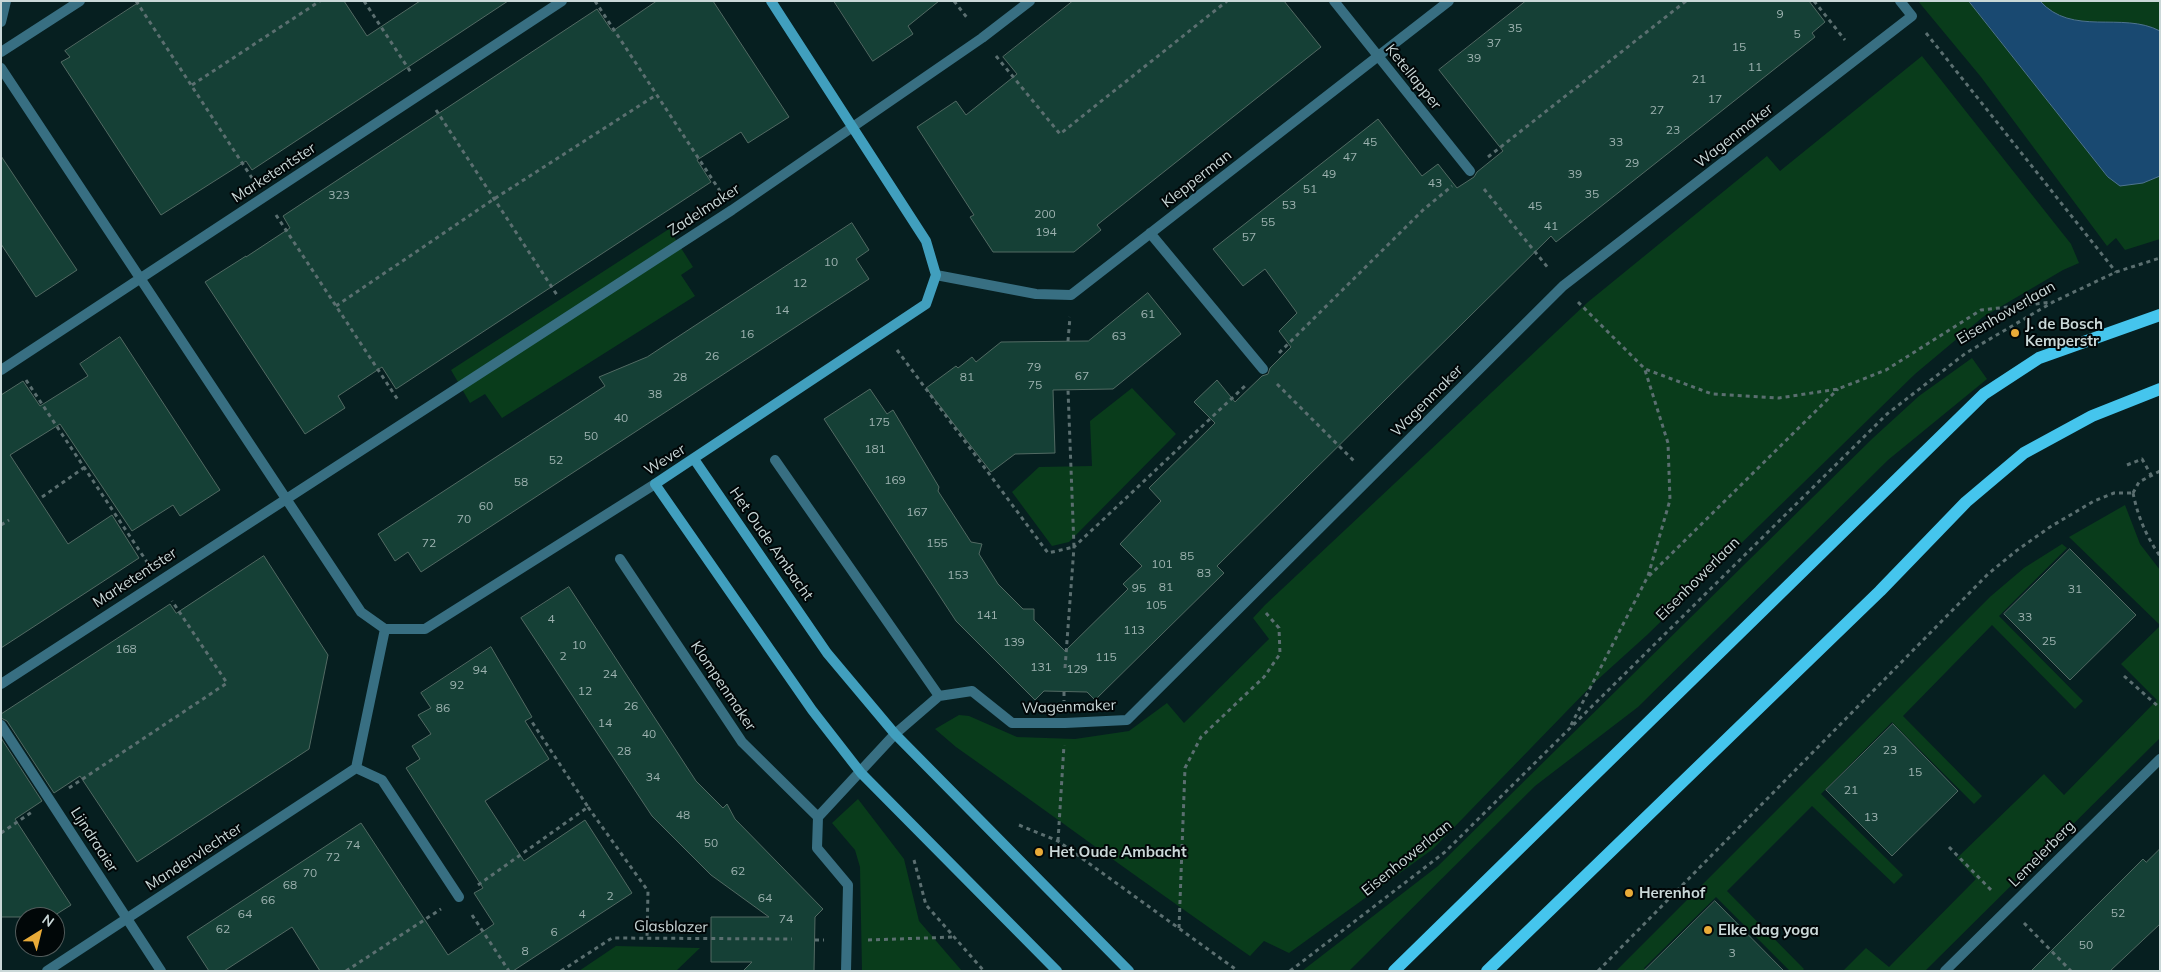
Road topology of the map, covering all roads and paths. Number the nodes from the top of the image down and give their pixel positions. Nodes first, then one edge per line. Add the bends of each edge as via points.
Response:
1 (6, 1) edge
2 (80, 1) edge
3 (136, 1) edge
4 (320, 1) edge
5 (364, 1) edge
6 (562, 1) edge
7 (595, 1) edge
8 (771, 1) edge
9 (1030, 1) edge
10 (1227, 1) edge
11 (1334, 1) edge
12 (1448, 1) edge
13 (1686, 1) edge
14 (1814, 1) edge
15 (1900, 1) edge
16 (1912, 16) junction
17 (1, 22) edge
18 (982, 38) junction
19 (1, 52) edge
20 (1378, 57) junction
21 (1859, 58) junction
22 (1, 68) edge
23 (192, 85) junction
24 (424, 92) junction
25 (656, 95) junction
26 (852, 127) junction
27 (1470, 171) joint
28 (264, 197) junction
29 (494, 199) junction
30 (732, 210) junction
31 (1150, 233) junction
32 (2160, 258) edge
33 (2116, 272) junction
34 (936, 275) junction
35 (141, 279) junction
36 (1563, 286) junction
37 (2053, 302) junction
38 (336, 306) junction
39 (570, 315) junction
40 (2160, 315) edge
41 (883, 332) junction
42 (13, 362) junction
43 (1263, 369) joint
44 (1644, 369) junction
45 (1, 370) edge
46 (1838, 389) junction
47 (2160, 389) edge
48 (1068, 390) dead end
49 (410, 418) junction
50 (694, 459) junction
51 (775, 460) dead end
52 (2127, 465) dead end
53 (85, 467) junction
54 (2160, 471) edge
55 (2151, 475) junction
56 (1370, 478) junction
57 (655, 484) junction
58 (2133, 492) junction
59 (42, 497) dead end
60 (286, 499) junction
61 (9, 520) dead end
62 (1, 525) edge
63 (2160, 556) edge
64 (620, 559) dead end
65 (1648, 576) junction
66 (159, 580) junction
67 (1253, 597) junction
68 (385, 629) junction
69 (2124, 676) dead end
70 (1, 684) edge
71 (939, 696) junction
72 (2160, 708) edge
73 (532, 722) dead end
74 (1065, 723) junction
75 (1, 725) edge
76 (1570, 728) junction
77 (895, 734) junction
78 (2160, 759) edge
79 (356, 768) junction
80 (861, 773) junction
81 (51, 800) junction
82 (588, 807) junction
83 (818, 817) junction
84 (1015, 824) dead end
85 (1, 832) edge
86 (1058, 841) junction
87 (1949, 848) dead end
88 (913, 859) dead end
89 (459, 897) junction
90 (2009, 908) junction
91 (127, 918) junction
92 (1179, 928) junction
93 (955, 937) junction
94 (647, 938) junction
95 (792, 939) dead end
96 (847, 940) junction
97 (47, 971) edge
98 (161, 971) edge
99 (346, 971) edge
100 (509, 971) edge
101 (561, 971) edge
102 (846, 971) edge
103 (984, 971) edge
104 (1056, 971) edge
105 (1129, 971) edge
106 (1238, 971) edge
107 (1290, 971) edge
108 (1394, 971) edge
109 (1487, 971) edge
110 (1598, 971) edge
111 (1946, 971) edge
112 (2070, 971) edge

1 - 17 street
2 - 19 street
3 - 23 path
4 - 23 path
5 - 24 path
6 - 24 street
7 - 25 path
8 - 26 street
9 - 18 street, Zadelmaker
10 - 18 path via 1060,134
11 - 20 street, Ketellapper
12 - 20 street, Klepperman
13 - 27 path
14 - 21 path
15 - 16 street
16 - 21 street, Wagenmaker
16 - 33 path
18 - 26 street, Zadelmaker
20 - 27 street, Ketellapper
20 - 31 street, Klepperman
21 - 36 street, Wagenmaker
22 - 35 street
23 - 28 path
24 - 28 street, Marketentster
24 - 29 path
25 - 29 path
25 - 30 path
26 - 30 street, Zadelmaker
26 - 34 street via 926,241
28 - 35 street, Marketentster
28 - 38 path
29 - 38 path
29 - 39 path
30 - 39 street, Zadelmaker
31 - 34 street, Klepperman via 1071,295 1036,294
31 - 43 street
32 - 33 path, Eisenhowerlaan
33 - 37 path, Eisenhowerlaan
34 - 41 street, Wever via 926,304
35 - 42 street, Marketentster
35 - 60 street
36 - 44 path
36 - 56 street, Wagenmaker
37 - 46 path via 1981,310 1886,370
37 - 76 path, Eisenhowerlaan via 1966,354 1888,414
38 - 49 path
39 - 49 street, Marketentster
40 - 108 main road via 2039,358 1984,394
41 - 48 path via 1048,553 1074,547
41 - 50 street, Wever
42 - 45 street, Marketentster
42 - 53 path
43 - 56 path
44 - 46 path via 1712,394 1779,398
44 - 65 path via 1668,443 1670,500
46 - 65 path
47 - 109 main road via 2092,416 2024,453 1966,502 1880,591
49 - 60 street, Marketentster
50 - 57 street, Wever
50 - 77 street, Het Oude Ambacht via 827,652
51 - 71 street
52 - 55 path via 2142,459
53 - 59 path
53 - 66 path
54 - 55 path
55 - 58 path via 2139,482
56 - 67 street, Wagenmaker
57 - 68 street, Wever via 425,629
57 - 80 street via 812,710
58 - 63 path via 2147,537
58 - 110 path via 2114,493 2094,501 2050,527 1988,574
60 - 66 street, Marketentster
60 - 68 street via 361,612
61 - 62 path
64 - 83 street, Klompenmaker via 742,742
65 - 76 path
66 - 70 street, Marketentster
66 - 81 path via 227,683
67 - 74 street, Wagenmaker via 1127,720
67 - 92 path via 1279,628 1280,654 1264,677 1201,737 1185,768
68 - 79 street
69 - 72 path
71 - 74 street, Wagenmaker via 972,691 1012,723
71 - 77 street
73 - 82 path
74 - 86 path
75 - 81 street, Lijndraaier
76 - 107 path, Eisenhowerlaan via 1445,852
77 - 80 street
77 - 105 street, Het Oude Ambacht
78 - 90 street, Lemelerberg
79 - 89 street via 382,780
79 - 91 street, Mandenvlechter
80 - 83 street
80 - 104 street
81 - 85 path
81 - 91 street, Lijndraaier
82 - 89 path
82 - 94 path via 648,891
83 - 96 street via 817,848 848,884
84 - 86 path
86 - 92 path
87 - 90 path
88 - 93 path via 926,904
89 - 99 path
89 - 100 path
90 - 111 street, Lemelerberg
90 - 112 path
91 - 97 street, Mandenvlechter
91 - 98 street, Lijndraaier
92 - 106 path
93 - 96 path
93 - 103 path
94 - 95 path, Glasblazer
94 - 101 path, Glasblazer via 612,938
96 - 102 street

